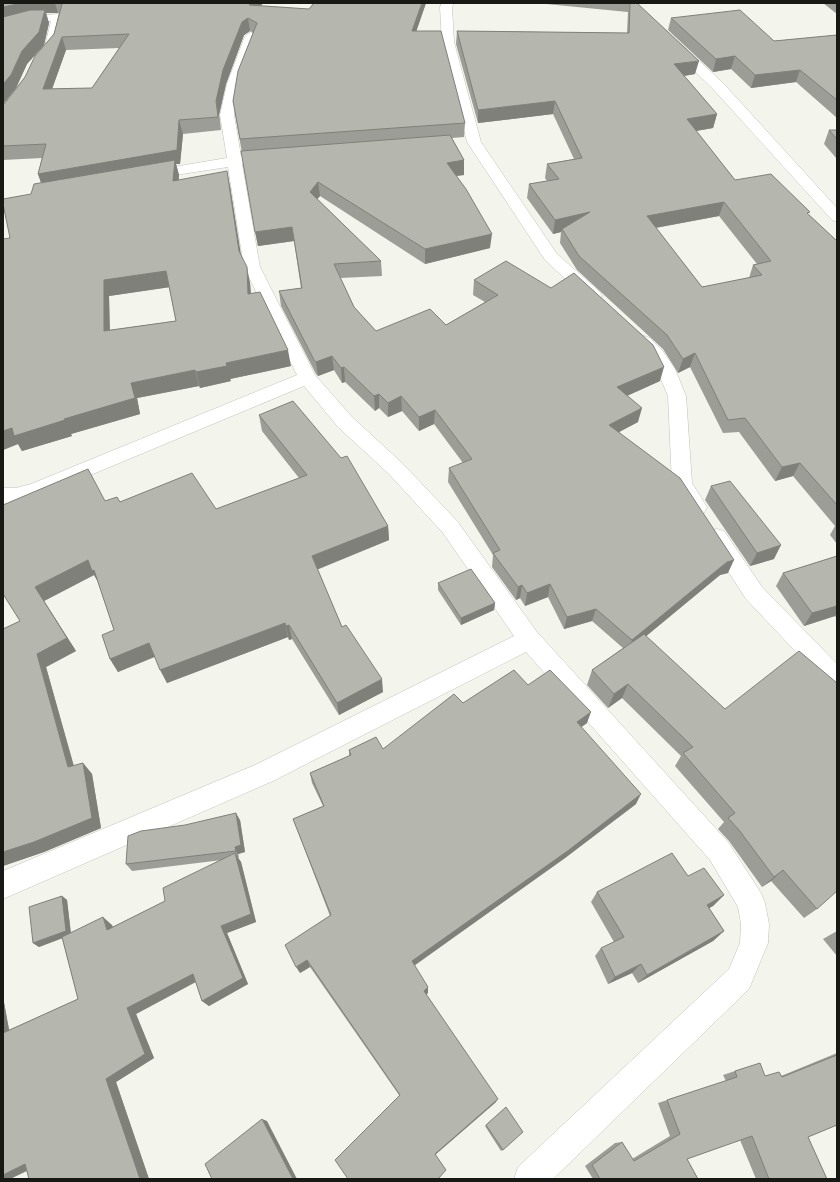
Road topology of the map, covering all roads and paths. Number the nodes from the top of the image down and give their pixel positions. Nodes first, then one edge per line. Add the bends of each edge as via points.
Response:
1 (448, 3) edge
2 (3, 26) edge
3 (251, 36) edge
4 (667, 38) edge
5 (32, 68) edge
6 (266, 158) edge
7 (235, 160) junction
8 (134, 178) edge
9 (837, 217) edge
10 (606, 307) edge
11 (634, 332) edge
12 (307, 378) junction
13 (3, 496) edge
14 (530, 639) junction
15 (837, 680) edge
16 (3, 885) edge
17 (530, 1179) edge

1 - 10 street via 448,42 466,143 551,257
2 - 5 street via 58,17 52,46
3 - 7 street via 232,84 227,115
4 - 9 street via 718,86
6 - 7 street
7 - 8 street
7 - 12 street via 252,267
11 - 15 street via 656,354 666,369 677,396 682,484 754,593
12 - 13 street via 38,490 16,496
12 - 14 street via 346,422 396,469 450,527
14 - 16 street via 264,773
14 - 17 street via 719,851 751,903 755,924 754,943 739,979

